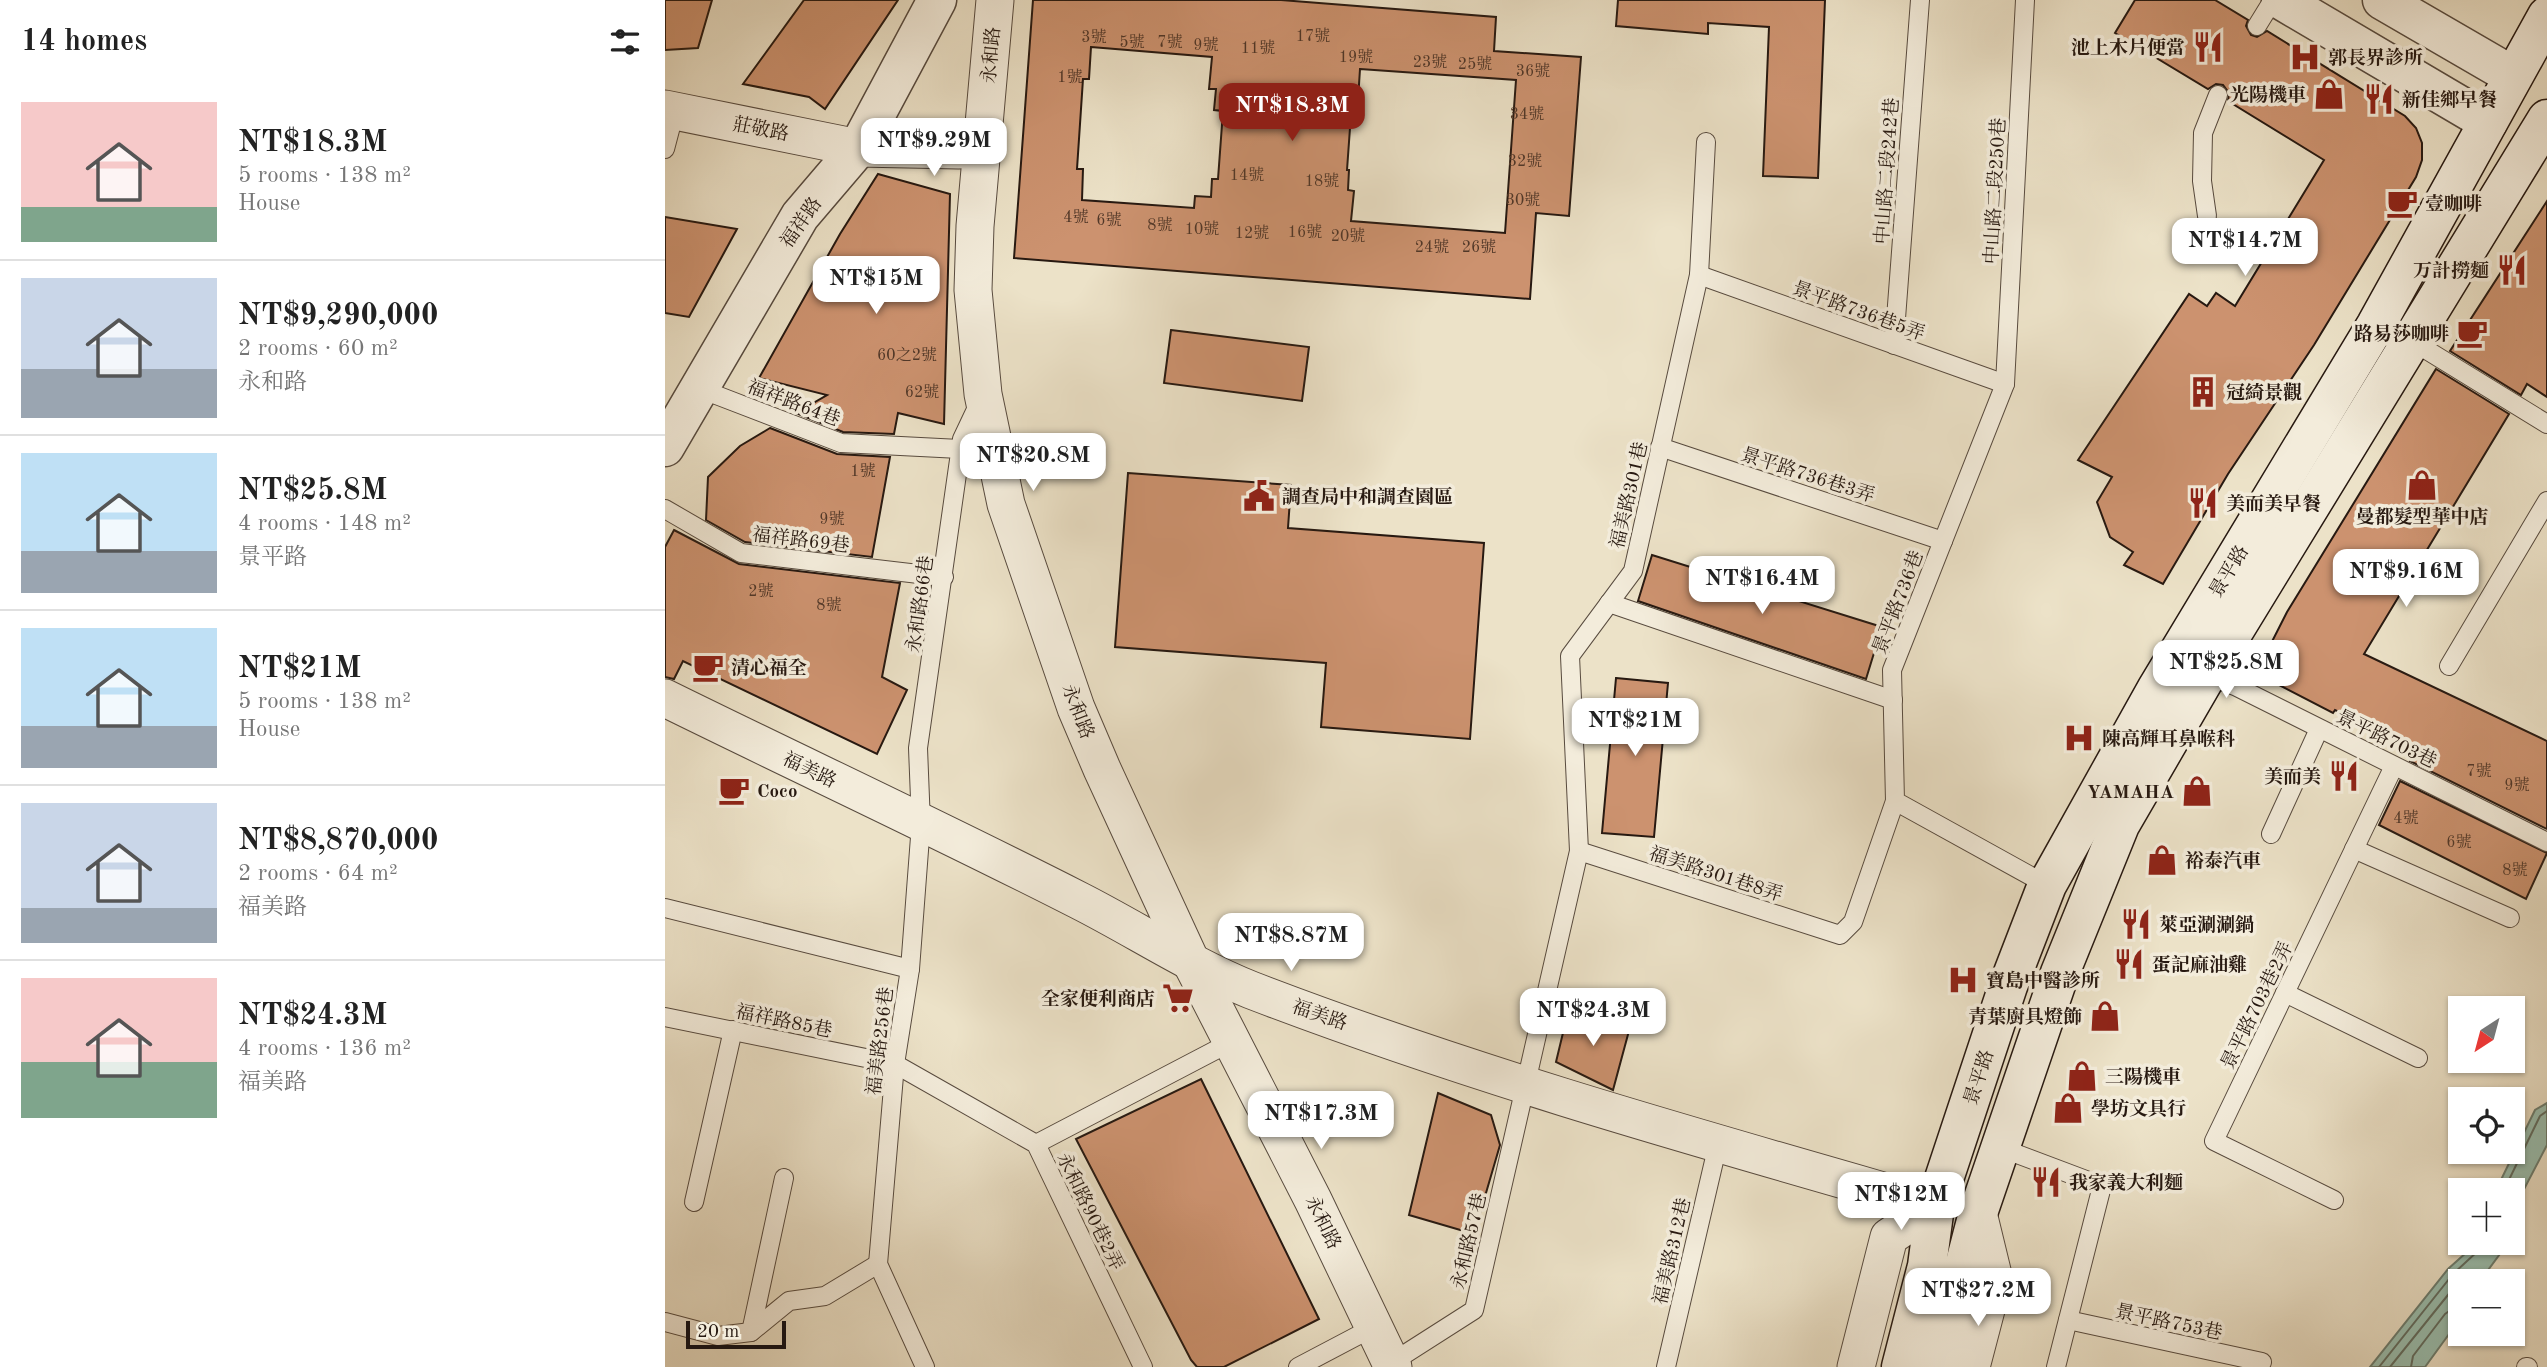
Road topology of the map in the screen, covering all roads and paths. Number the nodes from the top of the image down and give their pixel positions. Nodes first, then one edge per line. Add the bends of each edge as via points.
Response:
1 (937, 0) edge
2 (995, 0) edge
3 (1920, 0) edge
4 (2025, 0) edge
5 (2273, 0) edge
6 (2382, 0) edge
7 (2269, 13) edge
8 (2547, 16) edge
9 (2513, 76) junction
10 (2218, 95) dead end
11 (2547, 96) edge
12 (670, 110) edge
13 (2488, 122) junction
14 (984, 130) junction
15 (1706, 142) dead end
16 (2542, 142) edge
17 (858, 148) junction
18 (665, 149) edge
19 (2207, 216) dead end
20 (1699, 275) junction
21 (2412, 341) junction
22 (1894, 345) junction
23 (2005, 384) junction
24 (698, 388) junction
25 (983, 394) junction
26 (2547, 424) edge
27 (665, 447) edge
28 (1660, 447) junction
29 (960, 449) junction
30 (2547, 501) edge
31 (665, 509) edge
32 (1943, 541) junction
33 (944, 577) junction
34 (1609, 603) junction
35 (2449, 666) dead end
36 (2207, 675) junction
37 (665, 698) edge
38 (1893, 700) junction
39 (2319, 729) junction
40 (2394, 766) junction
41 (1895, 801) junction
42 (921, 824) junction
43 (2271, 834) dead end
44 (2547, 842) edge
45 (2354, 849) junction
46 (1579, 850) junction
47 (2047, 885) junction
48 (665, 908) edge
49 (2510, 918) dead end
50 (1192, 964) junction
51 (909, 969) junction
52 (2285, 993) junction
53 (665, 1017) edge
54 (733, 1030) junction
55 (1233, 1041) junction
56 (2418, 1058) dead end
57 (895, 1064) junction
58 (1526, 1087) junction
59 (1036, 1144) junction
60 (1718, 1144) junction
61 (2001, 1148) junction
62 (784, 1178) dead end
63 (2335, 1200) dead end
64 (694, 1202) dead end
65 (1935, 1206) junction
66 (1977, 1213) junction
67 (878, 1264) junction
68 (1944, 1270) junction
69 (2068, 1320) junction
70 (665, 1322) edge
71 (1374, 1327) junction
72 (751, 1332) junction
73 (2262, 1362) dead end
74 (1392, 1365) edge
75 (925, 1367) edge
76 (1143, 1367) edge
77 (1298, 1367) edge
78 (1666, 1367) edge
79 (1857, 1367) edge
80 (1901, 1367) edge
81 (1938, 1367) edge
82 (1971, 1367) edge
83 (2056, 1367) edge

1 - 17 main road, 福祥路
2 - 14 street, 永和路
3 - 22 lane, 中山路二段242巷
4 - 23 lane, 中山路二段250巷
5 - 7 lane
6 - 9 main road
7 - 13 main road
8 - 9 main road, 景平路
9 - 11 main road
9 - 13 main road, 景平路
10 - 19 lane via 2203,133
12 - 17 street, 莊敬路
12 - 18 lane
13 - 16 main road
13 - 47 main road, 景平路 via 2376,325 2150,700
14 - 17 street, 莊敬路 via 959,150
14 - 25 street, 永和路 via 973,289
15 - 20 lane, 福美路301巷
16 - 21 main road, 景平路
17 - 24 main road, 福祥路 via 800,216
20 - 22 lane, 景平路736巷5弄
20 - 28 lane, 福美路301巷
21 - 26 lane
21 - 36 main road, 景平路
22 - 23 lane, 景平路736巷5弄
23 - 32 lane, 景平路736巷
24 - 27 main road, 福祥路
24 - 29 lane, 福祥路64巷 via 841,443
25 - 29 lane, 永和路66巷
25 - 50 street, 永和路 via 1006,504 1076,708
28 - 32 lane, 景平路736巷3弄
28 - 34 lane, 福美路301巷 via 1633,571
29 - 33 lane, 永和路66巷
30 - 35 lane
31 - 33 lane, 福祥路69巷 via 741,553
32 - 38 lane, 景平路736巷 via 1892,670
33 - 42 lane, 永和路66巷 via 918,748
34 - 38 lane
34 - 46 lane, 福美路301巷 via 1570,656
36 - 39 lane, 景平路703巷
36 - 61 main road, 景平路 via 2120,825 2060,973
37 - 42 street, 福美路
38 - 41 lane, 景平路736巷
39 - 40 lane, 景平路703巷
39 - 43 lane
40 - 44 lane, 景平路703巷
40 - 45 lane, 景平路703巷2弄
41 - 46 lane, 福美路301巷8弄 via 1853,922 1840,935
41 - 47 lane
42 - 50 street, 福美路 via 1082,902
42 - 51 lane, 福美路256巷
45 - 49 lane
45 - 52 lane, 景平路703巷2弄
46 - 58 lane, 福美路301巷
47 - 65 main road, 景平路 via 2008,986
48 - 51 lane
50 - 55 street, 永和路
50 - 58 street, 福美路
51 - 57 lane, 福美路256巷
52 - 56 lane
52 - 63 lane, 景平路703巷2弄 via 2214,1141
53 - 54 lane, 福祥路85巷
54 - 57 lane, 福祥路85巷
54 - 64 lane
55 - 59 lane
55 - 71 street, 永和路
57 - 59 lane, 永和路90巷2弄
57 - 67 lane, 福美路256巷
58 - 60 street, 福美路
58 - 74 lane, 永和路57巷 via 1474,1310
59 - 76 lane, 永和路90巷2弄
60 - 65 street, 福美路
60 - 78 lane, 福美路312巷
61 - 66 main road, 景平路
61 - 69 lane via 2102,1186
62 - 72 lane
65 - 68 main road, 景平路
65 - 79 street via 1889,1237
66 - 68 main road, 景平路
66 - 82 street via 1994,1279
67 - 72 lane via 825,1296 789,1301
67 - 75 lane
68 - 80 main road
68 - 81 main road
69 - 73 lane, 景平路753巷
69 - 83 lane
70 - 72 lane via 718,1336
71 - 74 street, 永和路
71 - 77 lane

